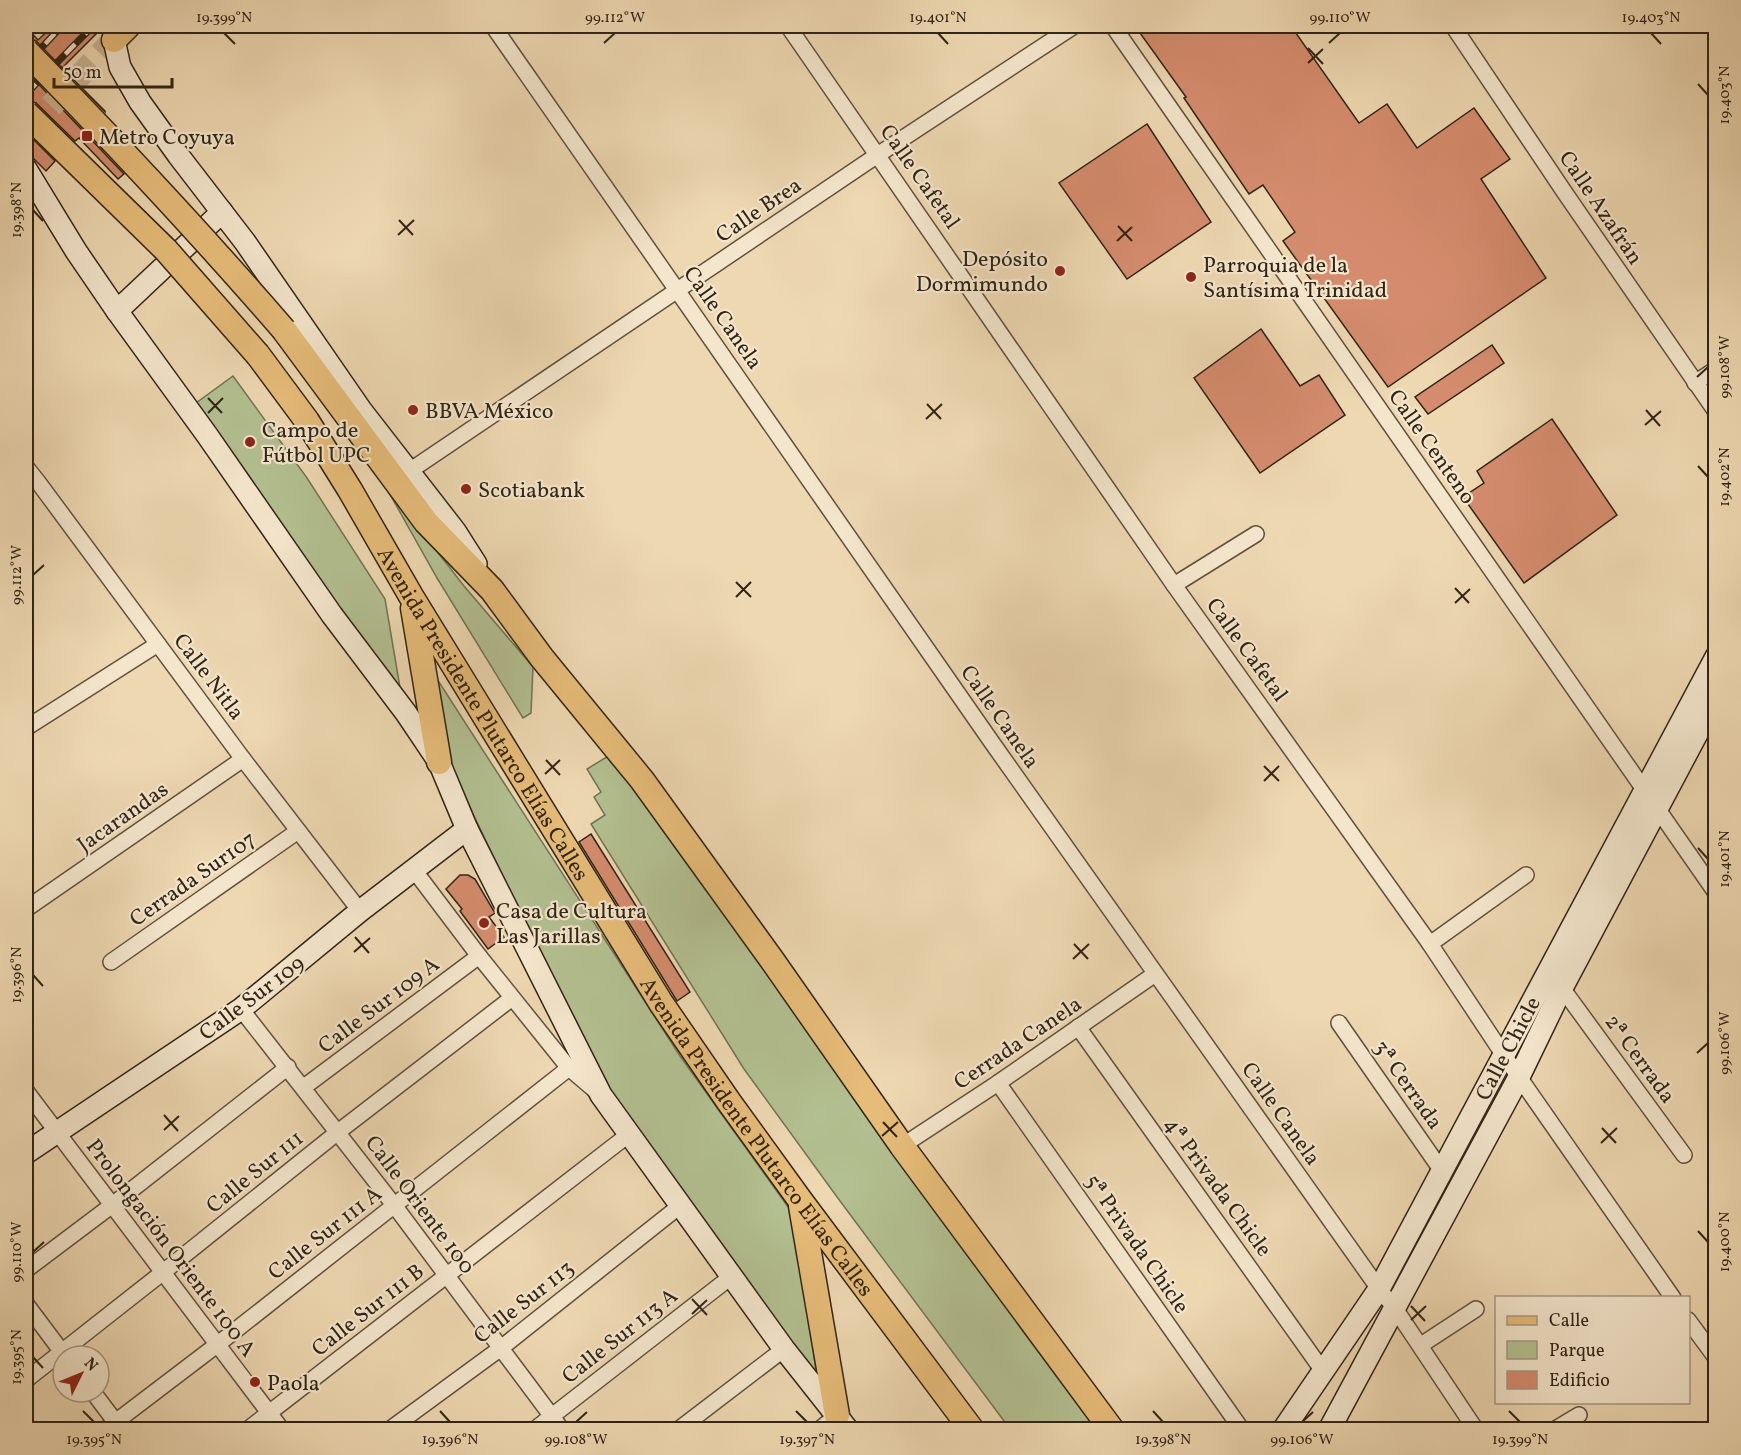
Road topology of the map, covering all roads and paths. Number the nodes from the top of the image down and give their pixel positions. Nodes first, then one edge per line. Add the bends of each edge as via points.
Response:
1 (493, 26) edge
2 (789, 26) edge
3 (1074, 26) edge
4 (1113, 26) edge
5 (1453, 26) edge
6 (121, 33) edge
7 (26, 51) edge
8 (26, 113) edge
9 (879, 154) junction
10 (26, 169) edge
11 (222, 212) junction
12 (678, 290) junction
13 (117, 311) junction
14 (1716, 369) edge
15 (1695, 383) junction
16 (1716, 411) edge
17 (26, 467) edge
18 (408, 472) junction
19 (1256, 534) dead end
20 (1174, 585) junction
21 (492, 590) junction
22 (411, 596) junction
23 (158, 644) junction
24 (1716, 657) edge
25 (1712, 713) edge
26 (26, 728) edge
27 (243, 759) junction
28 (439, 762) junction
29 (1644, 789) junction
30 (1657, 809) junction
31 (467, 829) junction
32 (298, 831) junction
33 (414, 870) junction
34 (1526, 875) dead end
35 (1716, 893) edge
36 (26, 909) edge
37 (360, 911) junction
38 (1430, 944) junction
39 (479, 956) junction
40 (111, 962) dead end
41 (1155, 974) junction
42 (1562, 988) junction
43 (512, 998) junction
44 (241, 1009) junction
45 (1339, 1023) dead end
46 (1078, 1028) junction
47 (1503, 1054) junction
48 (288, 1066) junction
49 (569, 1068) junction
50 (1519, 1077) junction
51 (998, 1083) junction
52 (304, 1087) junction
53 (26, 1091) edge
54 (601, 1095) junction
55 (338, 1132) junction
56 (57, 1133) junction
57 (628, 1135) junction
58 (902, 1146) junction
59 (26, 1153) edge
60 (1684, 1155) dead end
61 (1442, 1171) junction
62 (800, 1200) junction
63 (394, 1205) junction
64 (681, 1205) junction
65 (111, 1206) junction
66 (26, 1270) edge
67 (162, 1273) junction
68 (447, 1276) junction
69 (732, 1276) junction
70 (1379, 1288) junction
71 (1672, 1296) edge
72 (26, 1304) edge
73 (1394, 1307) junction
74 (1476, 1309) dead end
75 (1690, 1321) edge
76 (56, 1344) edge
77 (76, 1344) edge
78 (218, 1344) junction
79 (1421, 1345) junction
80 (501, 1348) junction
81 (784, 1348) junction
82 (1716, 1358) edge
83 (51, 1363) edge
84 (1323, 1371) junction
85 (26, 1380) edge
86 (100, 1404) edge
87 (270, 1413) junction
88 (1579, 1415) dead end
89 (552, 1416) junction
90 (835, 1425) edge
91 (114, 1427) edge
92 (247, 1430) edge
93 (282, 1430) edge
94 (390, 1430) edge
95 (534, 1430) edge
96 (562, 1430) edge
97 (678, 1430) edge
98 (972, 1430) edge
99 (1112, 1430) edge
100 (1242, 1430) edge
101 (1283, 1430) edge
102 (1329, 1430) edge
103 (1476, 1430) edge
104 (1554, 1430) edge

1 - 12 street, Calle Canela
2 - 9 street, Calle Cafetal
3 - 9 street, Calle Brea
4 - 29 street, Calle Centeno
5 - 15 street, Calle Azafrán
6 - 11 street via 114,49 120,67 140,102
7 - 21 main road, bridge via 117,144 284,330 426,522
8 - 22 main road, Avenida Presidente Plutarco Elías Calles, bridge via 166,250 258,355 307,421
9 - 12 street, Calle Brea
9 - 20 street, Calle Cafetal
10 - 13 street
11 - 13 street
11 - 18 street
12 - 18 street, Calle Brea
12 - 41 street, Calle Canela
13 - 28 street
14 - 15 street
15 - 16 street, Calle Azafrán
17 - 23 street, Calle Nitla
18 - 21 street via 455,531
19 - 20 street
20 - 38 street, Calle Cafetal
21 - 58 main road via 642,780
22 - 28 main road
22 - 62 main road, Avenida Presidente Plutarco Elías Calles via 661,1003
23 - 26 street
23 - 27 street, Calle Nitla
24 - 29 street, Calle Chicle
25 - 30 street, Calle Chicle
27 - 32 street, Calle Nitla
27 - 36 street, Jacarandas
28 - 31 street
29 - 30 street, Calle Centeno
29 - 47 street, Calle Chicle
30 - 35 street, Calle Centeno
30 - 42 street, Calle Chicle
31 - 33 street, Calle Sur 109
31 - 54 street
32 - 37 street, Calle Nitla
32 - 40 street, Cerrada Sur107
33 - 37 street, Calle Sur 109
33 - 39 street
34 - 38 street
37 - 44 street, Calle Sur 109
38 - 47 street, Calle Cafetal
39 - 43 street
39 - 52 street, Calle Sur 109 A
41 - 46 street, Cerrada Canela
41 - 70 street, Calle Canela
42 - 50 street, Calle Chicle
42 - 60 street, 2ª Cerrada
43 - 49 street
43 - 55 street, Calle Sur 111
44 - 48 street, Calle Oriente 100
44 - 56 street, Calle Sur 109
45 - 61 street, 3ª Cerrada
46 - 51 street, Cerrada Canela
46 - 84 street, 4ª Privada Chicle
47 - 50 street, Calle Cafetal
47 - 61 street, Calle Chicle
48 - 52 street, Calle Oriente 100
48 - 65 street
49 - 54 street
49 - 63 street, Calle Sur 111 A
50 - 71 street, Calle Cafetal
50 - 73 street, Calle Chicle
51 - 58 street, Cerrada Canela
51 - 100 street, 5ª Privada Chicle
52 - 55 street, Calle Oriente 100
53 - 56 street, Prolongación Oriente 100 A
54 - 57 street
55 - 63 street, Calle Oriente 100
55 - 67 street, Calle Sur 111
56 - 59 street, Calle Sur 109
56 - 65 street, Prolongación Oriente 100 A
57 - 64 street
57 - 68 street, Calle Sur 111 B
58 - 99 main road
61 - 70 street, Calle Chicle
62 - 90 main road
62 - 98 main road, Avenida Presidente Plutarco Elías Calles
63 - 68 street, Calle Oriente 100
63 - 78 street, Calle Sur 111 A
64 - 69 street
64 - 80 street, Calle Sur 113
65 - 66 street
65 - 67 street, Prolongación Oriente 100 A
67 - 77 street, Calle Sur 111
67 - 78 street, Prolongación Oriente 100 A
68 - 80 street, Calle Oriente 100
68 - 87 street, Calle Sur 111 B
69 - 81 street
69 - 89 street, Calle Sur 113 A
70 - 73 street, Calle Canela
70 - 84 street, Calle Chicle
72 - 76 street
73 - 79 street, Calle Canela
73 - 102 street, Calle Chicle
74 - 79 street
75 - 82 street
78 - 87 street, Prolongación Oriente 100 A
78 - 91 street, Calle Sur 111 A
79 - 103 street, Calle Canela
80 - 89 street, Calle Oriente 100
80 - 94 street, Calle Sur 113
81 - 90 street
81 - 97 street
83 - 85 street, Calle Sur 111
84 - 101 street, Calle Chicle
86 - 91 street
87 - 92 street, Calle Sur 111 B
87 - 93 street, Prolongación Oriente 100 A
88 - 104 street
89 - 95 street, Calle Sur 113 A
89 - 96 street, Calle Oriente 100

